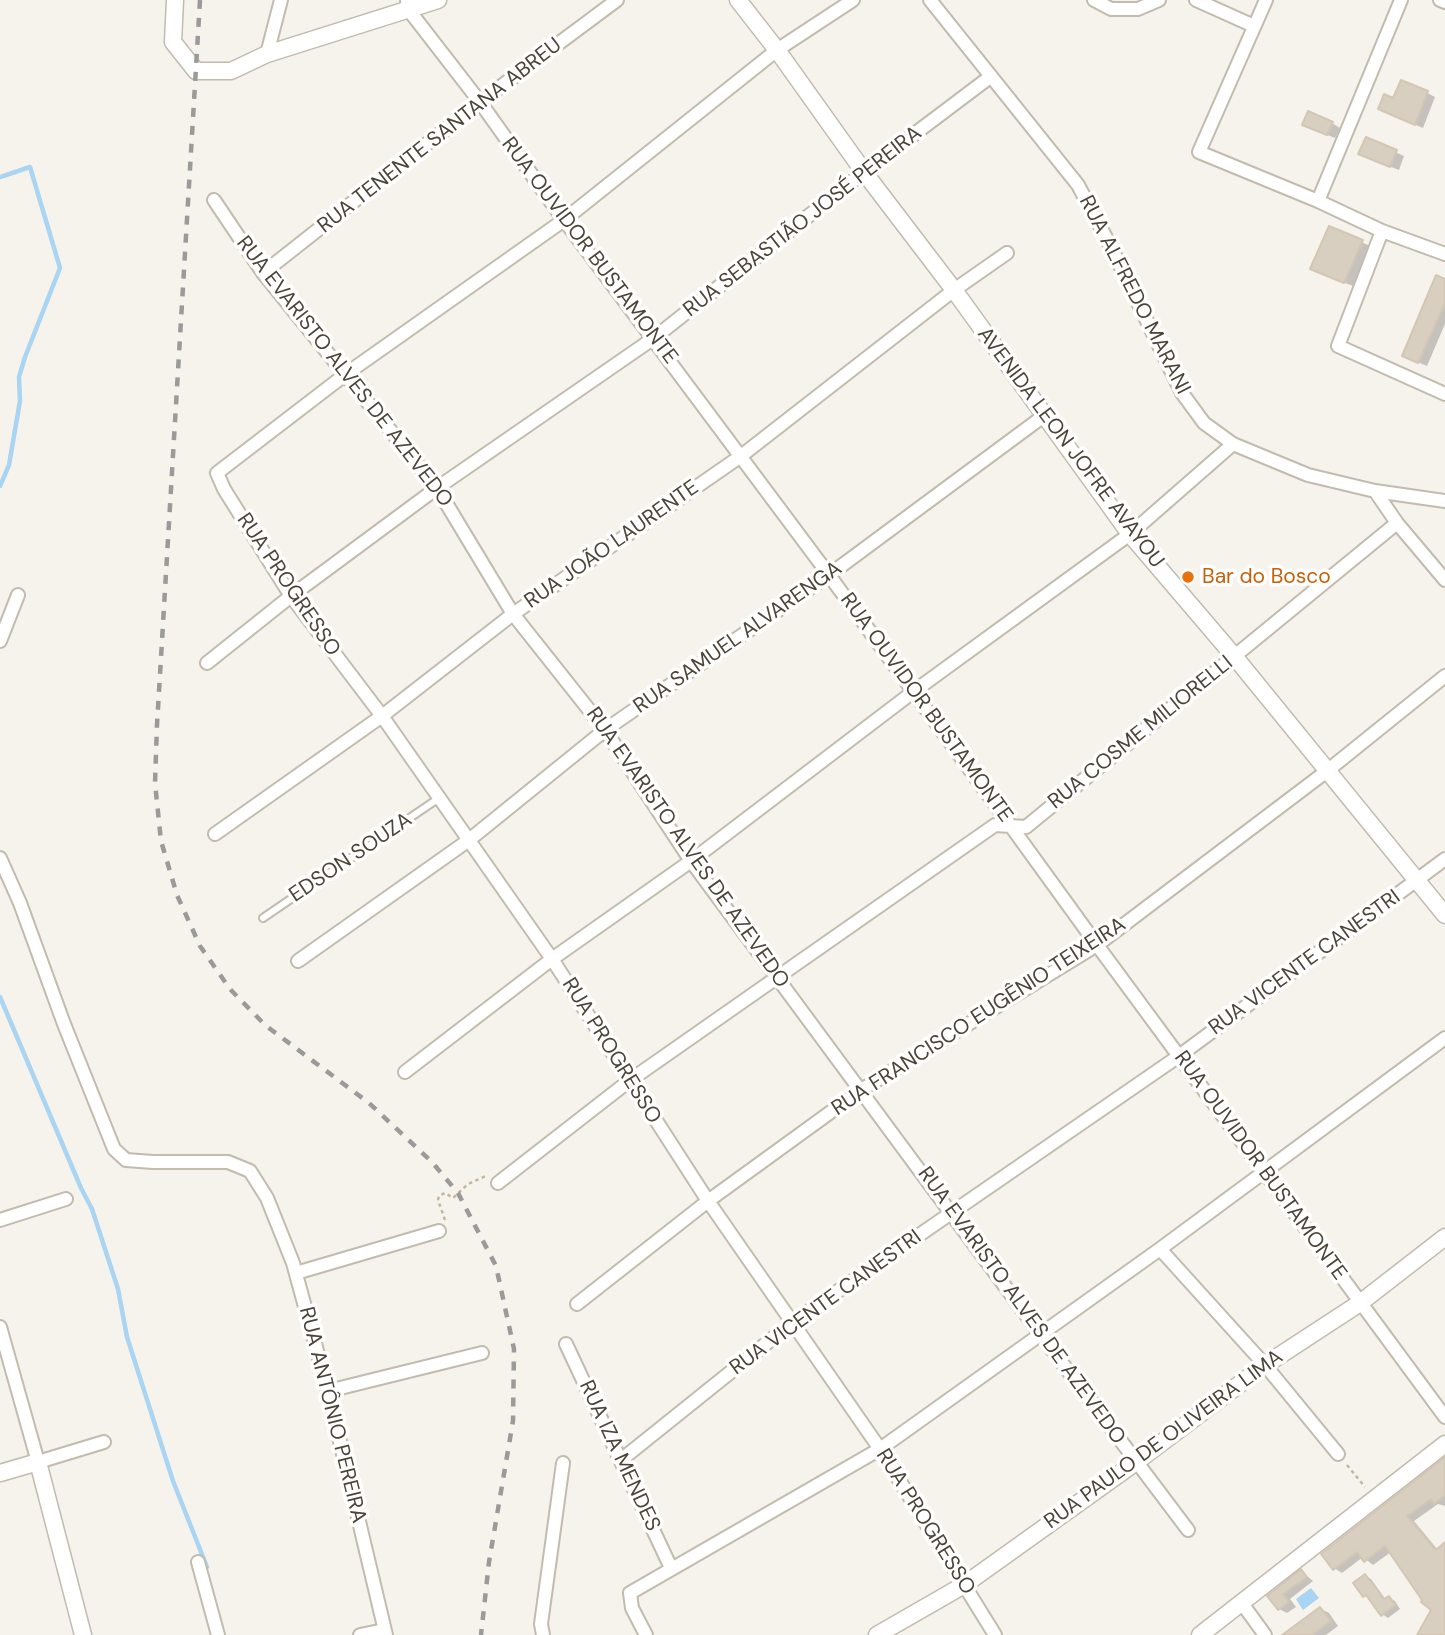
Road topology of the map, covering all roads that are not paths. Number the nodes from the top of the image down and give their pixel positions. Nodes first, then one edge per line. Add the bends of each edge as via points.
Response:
1 (281, 0) edge
2 (438, 0) edge
3 (617, 0) edge
4 (738, 0) edge
5 (853, 0) edge
6 (930, 0) edge
7 (1094, 0) edge
8 (1159, 0) edge
9 (1196, 0) edge
10 (1266, 0) edge
11 (1401, 0) edge
12 (1440, 0) edge
13 (172, 1) edge
14 (1445, 2) edge
15 (408, 5) edge
16 (1254, 26) junction
17 (777, 50) junction
18 (267, 54) junction
19 (990, 77) junction
20 (480, 102) junction
21 (864, 173) junction
22 (214, 200) dead end
23 (1318, 201) junction
24 (564, 220) junction
25 (1382, 231) junction
26 (1007, 253) dead end
27 (1445, 254) edge
28 (263, 273) junction
29 (954, 290) junction
30 (654, 338) junction
31 (346, 374) junction
32 (1445, 394) edge
33 (1045, 415) junction
34 (1233, 444) junction
35 (741, 456) junction
36 (438, 488) junction
37 (1375, 491) junction
38 (1445, 501) edge
39 (1397, 523) junction
40 (1130, 534) junction
41 (830, 575) junction
42 (1445, 580) edge
43 (18, 595) dead end
44 (291, 596) junction
45 (513, 614) junction
46 (0, 641) edge
47 (1234, 656) junction
48 (207, 663) dead end
49 (1445, 676) edge
50 (913, 692) junction
51 (382, 716) junction
52 (605, 730) junction
53 (1327, 771) junction
54 (439, 798) junction
55 (1012, 826) junction
56 (215, 834) dead end
57 (469, 840) junction
58 (0, 858) edge
59 (1445, 859) edge
60 (691, 861) junction
61 (1417, 881) junction
62 (1445, 915) edge
63 (263, 918) dead end
64 (1097, 945) junction
65 (552, 959) junction
66 (298, 961) dead end
67 (778, 977) junction
68 (1445, 1038) edge
69 (1179, 1056) junction
70 (405, 1072) dead end
71 (629, 1081) junction
72 (861, 1090) junction
73 (1265, 1172) junction
74 (498, 1183) dead end
75 (66, 1199) dead end
76 (708, 1201) junction
77 (952, 1213) junction
78 (0, 1220) edge
79 (439, 1231) road end
80 (1445, 1237) edge
81 (1160, 1249) junction
82 (296, 1273) junction
83 (1360, 1303) junction
84 (577, 1304) dead end
85 (793, 1322) junction
86 (0, 1327) edge
87 (1041, 1335) junction
88 (566, 1344) dead end
89 (482, 1353) dead end
90 (1265, 1365) junction
91 (328, 1391) junction
92 (1445, 1417) edge
93 (104, 1443) dead end
94 (1445, 1444) edge
95 (880, 1449) junction
96 (1338, 1454) road end
97 (621, 1460) junction
98 (38, 1462) junction
99 (1136, 1462) junction
100 (563, 1463) dead end
101 (0, 1473) edge
102 (1188, 1530) dead end
103 (198, 1562) dead end
104 (671, 1568) junction
105 (964, 1585) junction
106 (1241, 1602) junction
107 (385, 1633) edge
108 (83, 1635) edge
109 (218, 1635) edge
110 (360, 1635) edge
111 (543, 1635) edge
112 (646, 1635) edge
113 (877, 1635) edge
114 (995, 1635) edge
115 (1200, 1635) edge
116 (1265, 1635) edge

1 - 18 street
2 - 15 street
3 - 20 street, RUA TENENTE SANTANA ABREU
4 - 17 street, AVENIDA LEON JOFRE AVAYOU
5 - 17 street
6 - 19 street, RUA ALFREDO MARANI
7 - 8 street via 1111,9 1138,9
9 - 16 street
10 - 16 street
11 - 23 street
12 - 14 street
13 - 18 street via 173,42 196,71 231,71
15 - 18 street
15 - 20 street, RUA OUVIDOR BUSTAMONTE
16 - 23 street via 1199,152
17 - 21 street, AVENIDA LEON JOFRE AVAYOU
17 - 24 street
19 - 21 street, RUA SEBASTIÃO JOSÉ PEREIRA
19 - 34 street, RUA ALFREDO MARANI via 1078,185 1182,393 1205,423
20 - 24 street, RUA OUVIDOR BUSTAMONTE
20 - 28 street, RUA TENENTE SANTANA ABREU
21 - 29 street, AVENIDA LEON JOFRE AVAYOU
21 - 30 street, RUA SEBASTIÃO JOSÉ PEREIRA
22 - 28 street, RUA EVARISTO ALVES DE AZEVEDO
23 - 25 street
24 - 30 street, RUA OUVIDOR BUSTAMONTE
24 - 31 street
25 - 27 street
25 - 32 street via 1338,346
26 - 29 street, RUA JOÃO LAURENTE
28 - 31 street, RUA EVARISTO ALVES DE AZEVEDO
29 - 33 street, AVENIDA LEON JOFRE AVAYOU
29 - 35 street, RUA JOÃO LAURENTE
30 - 35 street, RUA OUVIDOR BUSTAMONTE
30 - 36 street, RUA SEBASTIÃO JOSÉ PEREIRA
31 - 36 street, RUA EVARISTO ALVES DE AZEVEDO
31 - 44 street, RUA PROGRESSO via 217,473
33 - 40 street, AVENIDA LEON JOFRE AVAYOU
33 - 41 street, RUA SAMUEL ALVARENGA
34 - 37 street, RUA ALFREDO MARANI via 1308,475
34 - 40 street
35 - 41 street, RUA OUVIDOR BUSTAMONTE
35 - 45 street, RUA JOÃO LAURENTE
36 - 44 street, RUA SEBASTIÃO JOSÉ PEREIRA
36 - 45 street, RUA EVARISTO ALVES DE AZEVEDO
37 - 38 street, RUA ALFREDO MARANI
37 - 39 street
39 - 42 street
39 - 47 street, RUA COSME MILIORELLI
40 - 47 street, AVENIDA LEON JOFRE AVAYOU
40 - 50 street
41 - 50 street, RUA OUVIDOR BUSTAMONTE
41 - 52 street, RUA SAMUEL ALVARENGA
43 - 46 street
44 - 48 street, RUA SEBASTIÃO JOSÉ PEREIRA
44 - 51 street, RUA PROGRESSO
45 - 51 street, RUA JOÃO LAURENTE
45 - 52 street, RUA EVARISTO ALVES DE AZEVEDO
47 - 53 street, AVENIDA LEON JOFRE AVAYOU
47 - 55 street, RUA COSME MILIORELLI via 1026,827
49 - 53 street, RUA FRANCISCO EUGÊNIO TEIXEIRA
50 - 55 street, RUA OUVIDOR BUSTAMONTE
50 - 60 street
51 - 54 street, RUA PROGRESSO
51 - 56 street, RUA JOÃO LAURENTE
52 - 57 street, RUA SAMUEL ALVARENGA
52 - 60 street, RUA EVARISTO ALVES DE AZEVEDO
53 - 61 street, AVENIDA LEON JOFRE AVAYOU
53 - 64 street, RUA FRANCISCO EUGÊNIO TEIXEIRA
54 - 57 street, RUA PROGRESSO
54 - 63 lane, EDSON SOUZA
55 - 64 street, RUA OUVIDOR BUSTAMONTE
55 - 67 street, RUA COSME MILIORELLI via 995,825
57 - 65 street, RUA PROGRESSO
57 - 66 street, RUA SAMUEL ALVARENGA
58 - 82 street, RUA ANTÔNIO PEREIRA via 114,1149 126,1160 228,1162 250,1171 267,1198
59 - 61 street, RUA VICENTE CANESTRI
60 - 65 street
60 - 67 street, RUA EVARISTO ALVES DE AZEVEDO
61 - 62 street, AVENIDA LEON JOFRE AVAYOU
61 - 69 street, RUA VICENTE CANESTRI
64 - 69 street, RUA OUVIDOR BUSTAMONTE
64 - 72 street, RUA FRANCISCO EUGÊNIO TEIXEIRA
65 - 70 street
65 - 71 street, RUA PROGRESSO
67 - 71 street, RUA COSME MILIORELLI
67 - 72 street, RUA EVARISTO ALVES DE AZEVEDO
68 - 73 street
69 - 73 street, RUA OUVIDOR BUSTAMONTE
69 - 77 street, RUA VICENTE CANESTRI
71 - 74 street, RUA COSME MILIORELLI
71 - 76 street, RUA PROGRESSO
72 - 76 street, RUA FRANCISCO EUGÊNIO TEIXEIRA
72 - 77 street, RUA EVARISTO ALVES DE AZEVEDO
73 - 81 street
73 - 83 street, RUA OUVIDOR BUSTAMONTE
75 - 78 street
76 - 84 street, RUA FRANCISCO EUGÊNIO TEIXEIRA
76 - 85 street, RUA PROGRESSO
77 - 85 street, RUA VICENTE CANESTRI
77 - 87 street, RUA EVARISTO ALVES DE AZEVEDO
79 - 82 street
80 - 83 street, RUA PAULO DE OLIVEIRA LIMA
81 - 87 street
81 - 90 street
82 - 91 street, RUA ANTÔNIO PEREIRA
83 - 90 street, RUA PAULO DE OLIVEIRA LIMA
83 - 92 street, RUA OUVIDOR BUSTAMONTE
85 - 95 street, RUA PROGRESSO
85 - 97 street, RUA VICENTE CANESTRI
86 - 98 street
87 - 95 street
87 - 99 street, RUA EVARISTO ALVES DE AZEVEDO
88 - 97 street, RUA IZA MENDES
89 - 91 street
90 - 96 street
90 - 99 street, RUA PAULO DE OLIVEIRA LIMA
91 - 107 street, RUA ANTÔNIO PEREIRA
93 - 98 street
94 - 106 street
95 - 104 street
95 - 105 street, RUA PROGRESSO
97 - 104 street, RUA IZA MENDES
98 - 101 street
98 - 108 street
99 - 102 street, RUA EVARISTO ALVES DE AZEVEDO
99 - 105 street, RUA PAULO DE OLIVEIRA LIMA
100 - 111 street
103 - 109 street
104 - 112 street via 630,1593
105 - 113 street, RUA PAULO DE OLIVEIRA LIMA
105 - 114 street, RUA PROGRESSO
106 - 115 street
106 - 116 street
107 - 110 street

